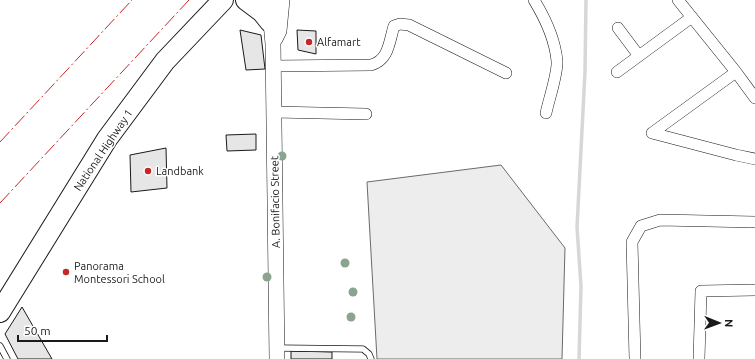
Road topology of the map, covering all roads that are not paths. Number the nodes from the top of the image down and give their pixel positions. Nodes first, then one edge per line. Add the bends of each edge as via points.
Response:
1 (222, 0) edge
2 (246, 0) edge
3 (269, 0) edge
4 (282, 0) edge
5 (534, 0) edge
6 (678, 0) edge
7 (692, 17) junction
8 (270, 22) junction
9 (618, 28) dead end
10 (273, 44) junction
11 (639, 56) junction
12 (274, 66) junction
13 (617, 72) dead end
14 (736, 72) junction
15 (506, 73) dead end
16 (755, 98) edge
17 (274, 112) junction
18 (546, 112) dead end
19 (366, 114) dead end
20 (755, 158) edge
21 (755, 222) edge
22 (755, 290) edge
23 (0, 312) edge
24 (0, 346) edge
25 (277, 354) edge
26 (7, 359) edge
27 (371, 359) edge
28 (635, 359) edge
29 (699, 359) edge

1 - 23 highway, National Highway 1 via 165,61 107,139
2 - 8 highway
3 - 8 main road, A. Bonifacio Street
4 - 10 main road, A. Bonifacio Street via 279,31
5 - 18 street via 553,39 557,62
6 - 7 street
7 - 11 street
7 - 14 street
8 - 10 main road, A. Bonifacio Street
9 - 11 street
10 - 12 main road, A. Bonifacio Street
11 - 13 street
12 - 15 street via 371,65 380,62 385,56 394,26 400,24 410,25
12 - 17 main road, A. Bonifacio Street
14 - 16 street
14 - 20 street via 652,132
17 - 19 street
17 - 25 main road, A. Bonifacio Street
21 - 28 street via 660,220 642,226 632,242
22 - 29 street via 701,291
24 - 26 lane
25 - 27 lane via 363,349 370,354

